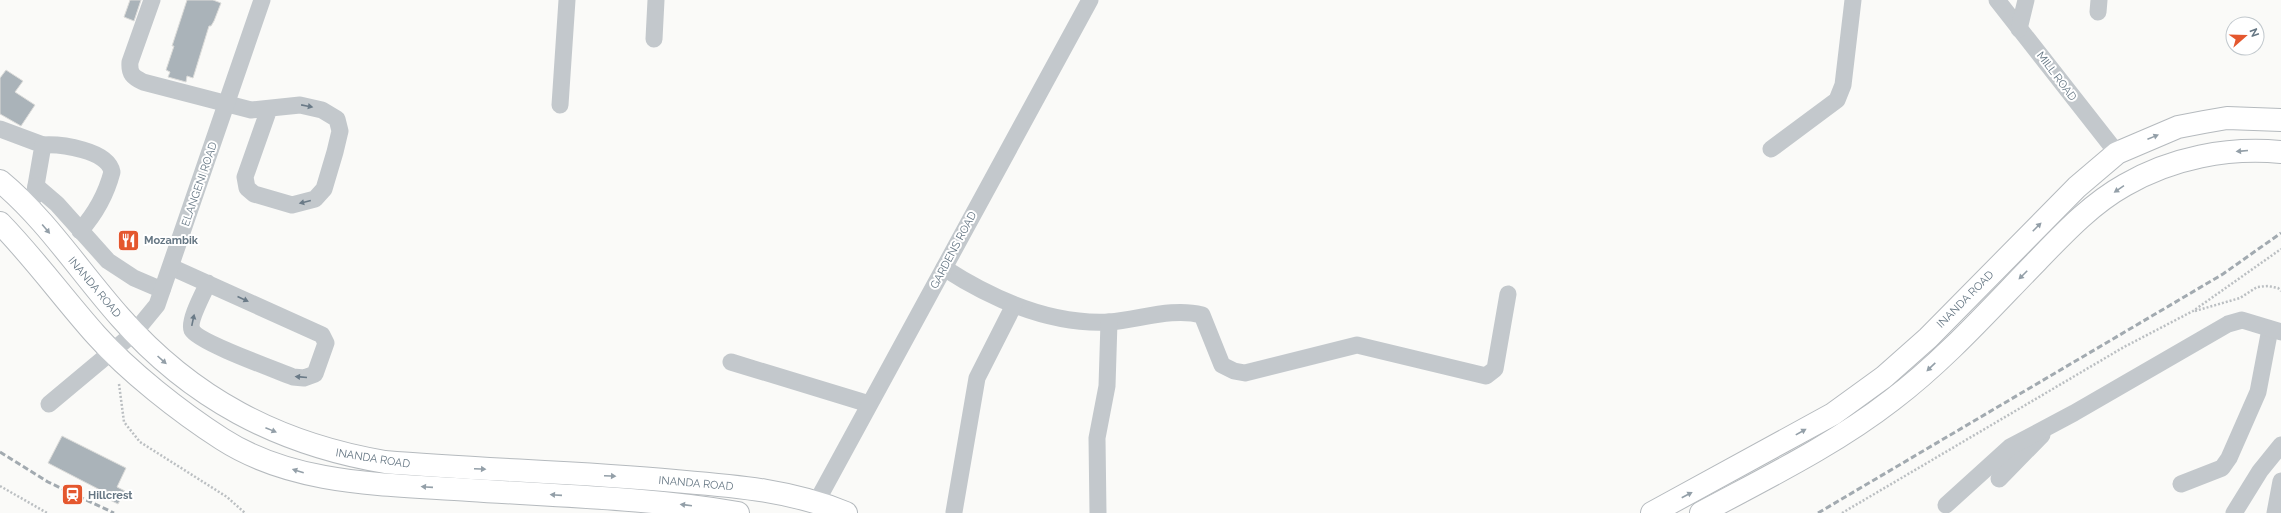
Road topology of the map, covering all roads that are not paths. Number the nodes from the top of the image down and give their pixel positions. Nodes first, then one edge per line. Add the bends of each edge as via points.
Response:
1 (152, 0) edge
2 (262, 0) edge
3 (567, 0) edge
4 (656, 0) edge
5 (1090, 0) edge
6 (1853, 0) edge
7 (1997, 0) edge
8 (2026, 0) edge
9 (2019, 29) junction
10 (654, 40) dead end
11 (226, 105) junction
12 (560, 105) dead end
13 (269, 109) junction
14 (2281, 120) edge
15 (0, 129) edge
16 (43, 145) junction
17 (1771, 149) dead end
18 (2281, 152) edge
19 (2117, 153) junction
20 (0, 181) edge
21 (36, 186) junction
22 (31, 211) junction
23 (0, 224) edge
24 (80, 231) junction
25 (171, 267) junction
26 (944, 268) junction
27 (208, 283) junction
28 (162, 290) junction
29 (1508, 294) dead end
30 (1014, 305) junction
31 (1109, 322) junction
32 (2276, 330) edge
33 (134, 333) junction
34 (112, 351) junction
35 (731, 362) dead end
36 (49, 404) dead end
37 (869, 404) junction
38 (2054, 424) junction
39 (2281, 445) edge
40 (1998, 479) dead end
41 (2281, 481) edge
42 (2181, 484) dead end
43 (816, 501) junction
44 (1946, 505) dead end
45 (954, 512) dead end
46 (738, 513) edge
47 (846, 513) edge
48 (1098, 513) edge
49 (1652, 513) edge
50 (1701, 513) edge
51 (2234, 513) edge
52 (2275, 513) edge

1 - 11 street via 130,62 129,70 132,77
2 - 11 street, ELANGENI ROAD
3 - 12 street
4 - 10 street
5 - 26 street, GARDENS ROAD
6 - 17 street via 1843,85 1837,100
7 - 9 street, MILL ROAD
8 - 9 street
9 - 19 street, MILL ROAD
11 - 13 street via 251,110
11 - 25 street, ELANGENI ROAD
13 -> 13 street via 300,105 322,110 337,119 340,131 335,152 324,189 315,200 292,204 254,194 247,188 245,177
19 -> 14 main road, INANDA ROAD via 2178,127 2227,118
15 - 16 street
16 - 21 street
16 - 24 street via 76,148 104,159 111,168 103,199 97,211
18 -> 50 main road via 2249,150 2206,155 2173,163 2125,185 2090,209 1924,373 1893,400 1814,452
49 -> 19 main road, INANDA ROAD via 1833,414 1884,377 1928,338 2077,187
20 - 22 main road, INANDA ROAD
21 - 22 street
21 - 24 street via 57,204
22 -> 33 main road, INANDA ROAD
23 - 34 main road, INANDA ROAD via 27,251
24 - 28 street via 108,261 134,278
25 - 27 street
25 - 28 street, ELANGENI ROAD
26 - 30 street
26 - 37 street, GARDENS ROAD
27 -> 27 street via 322,335 326,344 314,374 304,378 293,376 214,345 195,333 192,330 192,321
28 - 33 street, ELANGENI ROAD via 158,305
29 - 31 street via 1495,369 1486,376 1357,345 1245,373 1234,372 1222,364 1202,316 1189,312
30 - 31 street via 1074,322
30 - 45 street via 977,378
31 - 48 street via 1107,386 1097,438
32 - 38 street via 2242,320 2228,324
32 - 42 street via 2258,392 2229,458 2222,468
33 - 34 street, ELANGENI ROAD
33 -> 43 main road, INANDA ROAD via 162,360 221,405 257,424 346,456 384,462 717,484 772,490
34 - 36 street, ELANGENI ROAD
46 -> 34 main road, INANDA ROAD via 663,502 364,483 301,472 261,459 223,440 175,406
35 - 37 street
37 - 43 street, GARDENS ROAD
38 - 40 street
38 - 44 street via 2010,447
39 - 51 street via 2260,471
41 - 52 street
43 - 47 main road, INANDA ROAD

